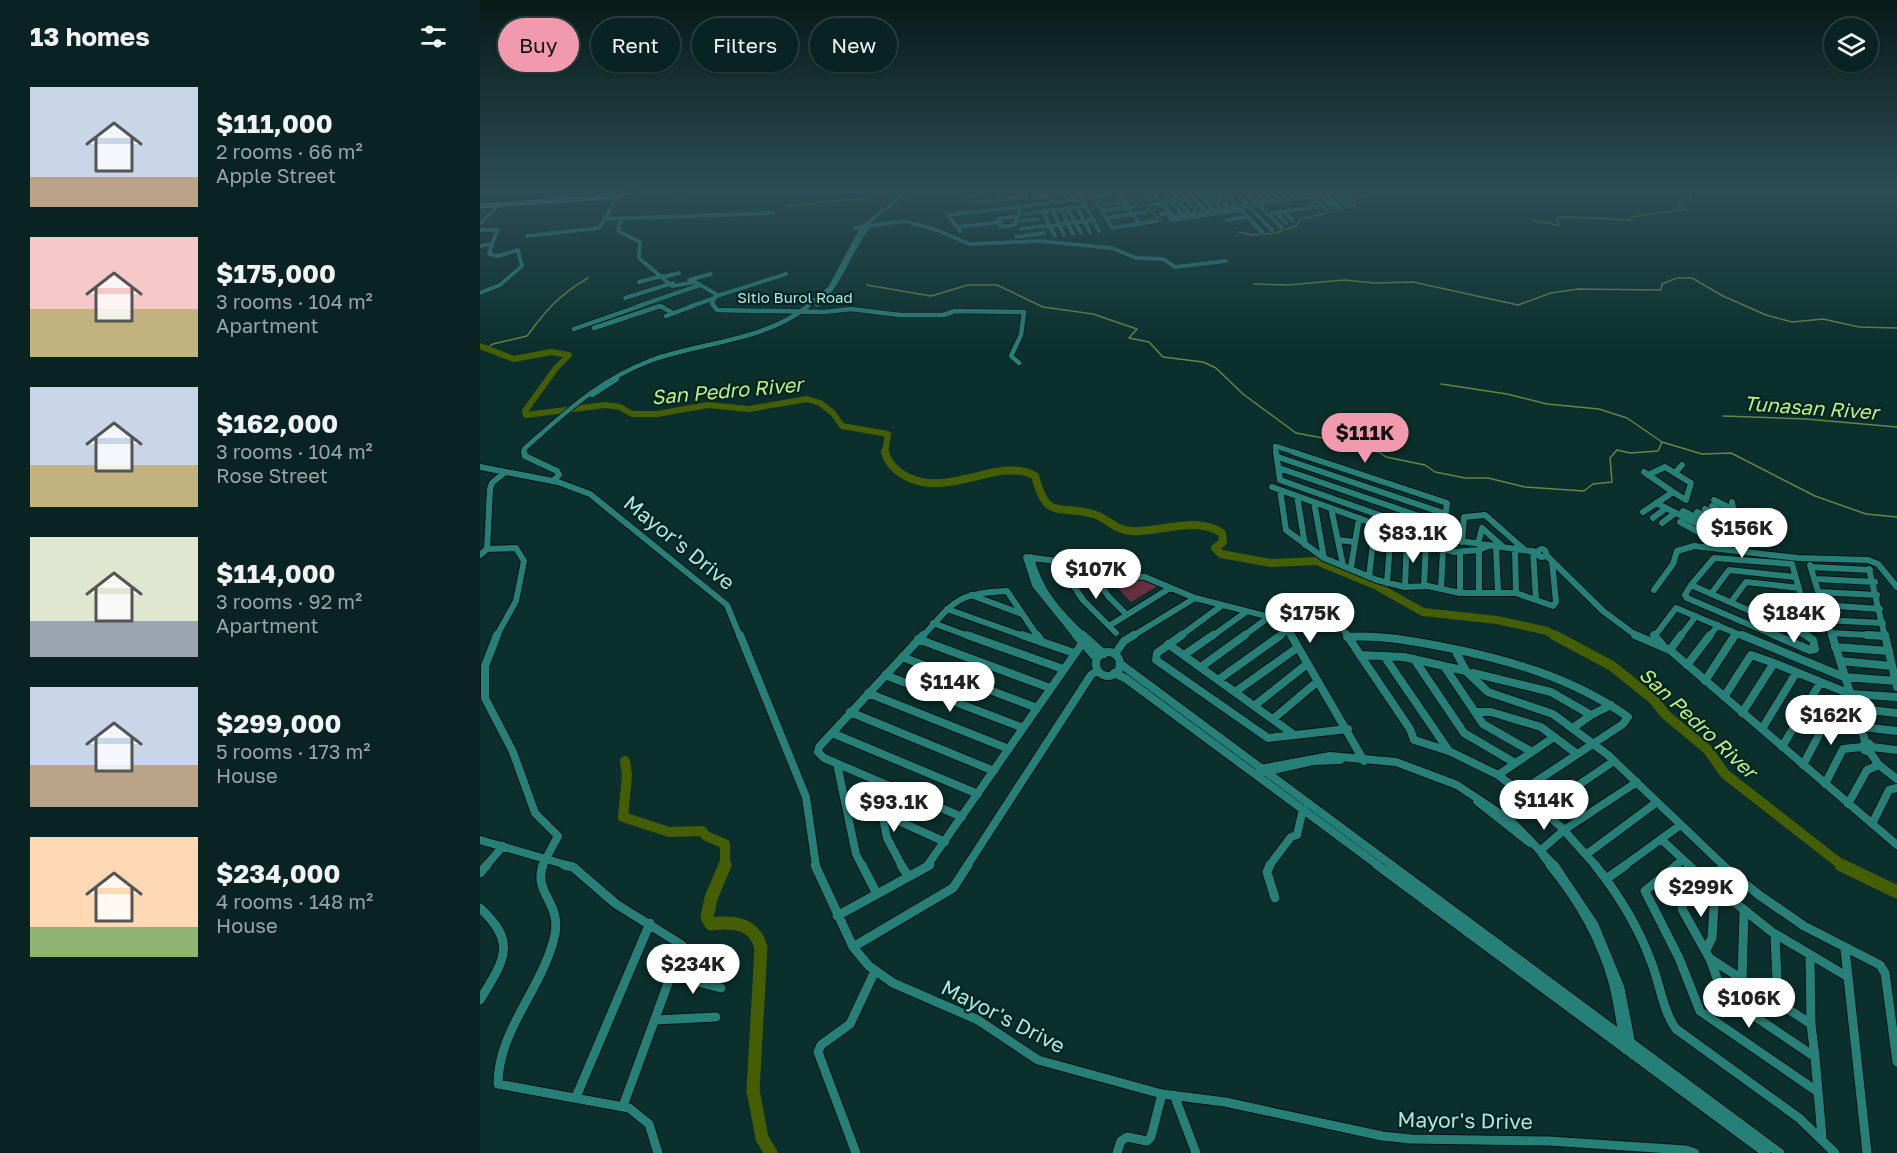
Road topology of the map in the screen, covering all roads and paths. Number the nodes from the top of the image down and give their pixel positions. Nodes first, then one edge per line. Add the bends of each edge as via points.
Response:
1 (491, 244) joint
2 (638, 244) edge
3 (855, 244) edge
4 (856, 244) edge
5 (1068, 244) edge
6 (480, 246) edge
7 (1226, 261) dead end
8 (679, 273) dead end
9 (711, 274) dead end
10 (786, 274) dead end
11 (662, 277) junction
12 (639, 282) dead end
13 (669, 285) junction
14 (700, 285) junction
15 (480, 293) edge
16 (716, 297) junction
17 (625, 298) dead end
18 (803, 310) junction
19 (810, 311) junction
20 (673, 313) junction
21 (666, 316) dead end
22 (594, 328) dead end
23 (574, 329) dead end
24 (764, 331) junction
25 (1019, 363) dead end
26 (1278, 457) junction
27 (1682, 465) dead end
28 (480, 467) edge
29 (1279, 468) junction
30 (504, 473) junction
31 (1675, 473) junction
32 (553, 481) junction
33 (1272, 487) dead end
34 (1280, 490) junction
35 (1673, 492) junction
36 (1297, 496) junction
37 (1314, 502) junction
38 (1732, 502) dead end
39 (1656, 503) junction
40 (1713, 503) dead end
41 (1331, 508) junction
42 (1666, 508) junction
43 (1705, 509) dead end
44 (1643, 512) dead end
45 (1697, 512) dead end
46 (1675, 513) junction
47 (1446, 514) junction
48 (1684, 514) junction
49 (1359, 518) junction
50 (1653, 518) dead end
51 (1721, 523) junction
52 (1662, 524) dead end
53 (1375, 525) junction
54 (1445, 525) junction
55 (1391, 530) junction
56 (1407, 536) junction
57 (1443, 537) junction
58 (1338, 540) junction
59 (1355, 542) junction
60 (1462, 542) junction
61 (1426, 543) junction
62 (1305, 546) junction
63 (1496, 546) junction
64 (1479, 547) junction
65 (1705, 547) junction
66 (1515, 548) junction
67 (488, 549) junction
68 (1443, 549) junction
69 (1525, 550) junction
70 (1535, 551) junction
71 (1460, 552) junction
72 (480, 555) edge
73 (1324, 558) junction
74 (1057, 561) junction
75 (1552, 561) junction
76 (1343, 565) junction
77 (1086, 567) junction
78 (1351, 567) junction
79 (1369, 576) junction
80 (1795, 577) junction
81 (1816, 579) junction
82 (1875, 582) junction
83 (1387, 583) junction
84 (1691, 585) junction
85 (1424, 586) junction
86 (1405, 587) junction
87 (1897, 587) edge
88 (1170, 588) junction
89 (1799, 588) junction
90 (1441, 589) junction
91 (1654, 590) dead end
92 (1498, 592) junction
93 (1820, 592) junction
94 (1460, 593) junction
95 (1516, 593) junction
96 (1479, 594) junction
97 (1711, 594) junction
98 (970, 595) junction
99 (1877, 595) junction
100 (1195, 598) junction
101 (1536, 600) junction
102 (1802, 601) junction
103 (1731, 602) junction
104 (1823, 605) junction
105 (1221, 606) junction
106 (947, 609) junction
107 (1880, 609) junction
108 (1749, 610) junction
109 (1246, 612) junction
110 (1023, 614) junction
111 (1127, 615) junction
112 (1696, 616) junction
113 (1269, 617) junction
114 (1764, 617) junction
115 (1781, 617) junction
116 (1807, 617) junction
117 (1827, 619) junction
118 (1883, 622) junction
119 (933, 623) junction
120 (1718, 625) junction
121 (1108, 626) junction
122 (1786, 627) junction
123 (1342, 628) dead end
124 (1289, 629) junction
125 (1116, 633) dead end
126 (1831, 633) junction
127 (1736, 634) junction
128 (1885, 636) junction
129 (1347, 637) junction
130 (918, 639) junction
131 (1084, 640) junction
132 (1042, 642) junction
133 (1168, 644) junction
134 (1835, 647) junction
135 (1297, 648) junction
136 (1455, 650) junction
137 (1668, 650) junction
138 (1889, 651) junction
139 (1074, 653) junction
140 (1115, 654) junction
141 (1184, 655) junction
142 (1360, 655) junction
143 (1100, 656) junction
144 (1384, 656) junction
145 (902, 657) junction
146 (1413, 659) junction
147 (1840, 661) junction
148 (1307, 663) junction
149 (1774, 663) junction
150 (1122, 665) junction
151 (1687, 665) junction
152 (1444, 666) junction
153 (1892, 666) junction
154 (1201, 667) junction
155 (1063, 669) junction
156 (1097, 670) junction
157 (1470, 672) junction
158 (1114, 673) junction
159 (1797, 673) junction
160 (885, 675) junction
161 (1844, 677) junction
162 (1218, 680) junction
163 (1318, 681) junction
164 (1705, 681) junction
165 (1820, 682) junction
166 (1896, 684) edge
167 (1050, 688) junction
168 (1235, 692) junction
169 (868, 693) junction
170 (1850, 694) junction
171 (1724, 697) junction
172 (1897, 697) edge
173 (1611, 705) junction
174 (1254, 706) junction
175 (1037, 708) junction
176 (1856, 710) junction
177 (850, 712) junction
178 (1476, 712) junction
179 (1742, 712) junction
180 (1897, 713) edge
181 (1592, 715) junction
182 (1274, 719) junction
183 (1862, 727) junction
184 (1023, 728) junction
185 (1573, 728) junction
186 (1348, 729) junction
187 (1762, 729) junction
188 (1897, 731) edge
189 (832, 733) junction
190 (1293, 734) junction
191 (1554, 737) junction
192 (1593, 743) junction
193 (1782, 747) junction
194 (1867, 747) junction
195 (1009, 749) junction
196 (1897, 750) edge
197 (1449, 752) junction
198 (1532, 752) junction
199 (1577, 754) junction
200 (1364, 759) junction
201 (1614, 761) junction
202 (1515, 763) junction
203 (837, 764) junction
204 (1803, 765) junction
205 (1883, 767) junction
206 (1897, 770) edge
207 (994, 771) junction
208 (1260, 773) junction
209 (1498, 776) junction
210 (1897, 779) edge
211 (1637, 782) junction
212 (1825, 784) junction
213 (1897, 788) edge
214 (1520, 792) junction
215 (978, 794) junction
216 (1657, 802) junction
217 (847, 803) junction
218 (1848, 804) junction
219 (1303, 809) junction
220 (1543, 809) junction
221 (882, 813) junction
222 (962, 817) junction
223 (1872, 824) junction
224 (1679, 826) junction
225 (1564, 830) junction
226 (1661, 839) junction
227 (480, 840) edge
228 (945, 842) junction
229 (1897, 845) edge
230 (503, 846) junction
231 (1541, 850) junction
232 (1587, 854) junction
233 (546, 857) junction
234 (1682, 860) junction
235 (480, 873) edge
236 (908, 876) junction
237 (1606, 879) junction
238 (1706, 884) junction
239 (1715, 890) junction
240 (877, 894) junction
241 (1275, 898) dead end
242 (480, 908) edge
243 (1744, 912) junction
244 (837, 916) junction
245 (650, 923) junction
246 (1775, 936) junction
247 (853, 947) junction
248 (1845, 949) junction
249 (1708, 955) junction
250 (1810, 958) junction
251 (875, 971) junction
252 (671, 975) junction
253 (1848, 976) junction
254 (1742, 979) junction
255 (721, 988) dead end
256 (480, 1000) edge
257 (1778, 1002) junction
258 (716, 1017) dead end
259 (655, 1020) junction
260 (1811, 1024) junction
261 (1623, 1036) junction
262 (1630, 1049) junction
263 (1815, 1057) junction
264 (1897, 1062) edge
265 (1818, 1092) junction
266 (1162, 1094) junction
267 (1174, 1095) junction
268 (576, 1097) junction
269 (623, 1106) junction
270 (1822, 1137) junction
271 (658, 1153) edge
272 (856, 1153) edge
273 (1117, 1153) edge
274 (1196, 1153) edge
275 (1695, 1153) edge
276 (1766, 1153) edge
277 (1780, 1153) edge
278 (1835, 1153) edge
279 (1867, 1153) edge

1 - 6 street
1 - 15 street via 488,252 493,256 520,251 522,267 500,285
2 - 11 street via 639,258
3 - 18 street via 830,288
4 - 19 street via 835,288
5 - 7 street via 1112,248 1136,258 1164,259 1175,267
8 - 11 street
9 - 13 street
10 - 16 street
11 - 12 street
11 - 13 street
13 - 14 street
13 - 17 street
14 - 16 street, Sitio Burol Road
14 - 23 street
16 - 18 street, Sitio Burol Road via 712,304 717,310
16 - 20 street
18 - 19 street, Sitio Burol Road
18 - 24 street
19 - 24 street
19 - 25 street, Sitio Burol Road via 851,309 900,315 943,315 955,310 1024,312 1021,335 1011,356
20 - 21 street
20 - 22 street via 662,306
24 - 32 street via 659,362 590,394 539,434 523,452 557,471 559,475
26 - 29 street
26 - 47 street
26 - 47 street via 1275,446 1447,503
27 - 31 street
28 - 30 street, Mayor's Drive
29 - 54 street
29 - 57 street via 1280,480
30 - 32 street, Mayor's Drive
30 - 67 street via 490,489
31 - 35 street via 1692,483 1686,500
31 - 35 street via 1665,467 1646,473
32 - 244 street, Mayor's Drive via 598,500 731,610 806,797 814,861
33 - 34 street
34 - 36 street
34 - 62 street via 1286,530
35 - 39 street
36 - 37 street
36 - 62 street
37 - 41 street
37 - 73 street
38 - 51 street
39 - 42 street
39 - 44 street
40 - 51 street
41 - 49 street
41 - 58 street
42 - 46 street
42 - 50 street
43 - 51 street
45 - 51 street
46 - 48 street
46 - 52 street
47 - 54 street
48 - 51 street
48 - 51 street via 1678,523
49 - 53 street
49 - 59 street
51 - 65 street
53 - 55 street
53 - 79 street
54 - 57 street
55 - 56 street
55 - 83 street
56 - 61 street
56 - 86 street
57 - 60 street
58 - 59 street
58 - 76 street
59 - 78 street
60 - 64 street
60 - 69 street via 1463,518 1485,515
61 - 68 street
61 - 85 street
62 - 73 street
63 - 64 street
63 - 64 street via 1482,528
63 - 66 street
63 - 92 street
64 - 71 street
64 - 96 street
65 - 87 street via 1798,558 1868,560 1878,564
65 - 91 street via 1677,551 1673,564
66 - 69 street
66 - 95 street
67 - 72 street
67 - 233 street via 516,548 524,561 516,601 490,648 485,698 513,752 535,813 558,836
68 - 71 street
68 - 90 street
69 - 70 street
70 - 75 street via 1543,550
70 - 101 street
71 - 94 street
73 - 76 street
74 - 77 street
74 - 121 street via 1067,579
74 - 131 street via 1031,557 1039,581
75 - 101 street via 1555,604
75 - 137 street via 1631,634
76 - 78 street
77 - 88 street via 1145,577
77 - 111 street
78 - 79 street
79 - 83 street
80 - 84 street via 1792,564 1721,556 1714,558
80 - 89 street
80 - 97 street via 1729,570
81 - 82 street
81 - 82 street via 1811,566 1870,569
81 - 93 street
82 - 99 street
83 - 86 street
84 - 97 street
84 - 122 street via 1687,598 1815,649 1811,638
85 - 86 street
85 - 90 street
88 - 100 street
88 - 111 street
89 - 102 street
89 - 103 street via 1746,582
90 - 94 street
92 - 95 street
92 - 96 street
93 - 99 street
93 - 104 street
94 - 96 street
95 - 101 street
97 - 103 street
98 - 106 street via 956,600
98 - 110 street
98 - 110 street via 1007,591
99 - 107 street
100 - 105 street
100 - 140 street via 1124,641
102 - 108 street via 1759,597
102 - 116 street
103 - 108 street
104 - 107 street
104 - 117 street
105 - 109 street
105 - 133 street
106 - 119 street
106 - 132 street
107 - 118 street
108 - 114 street
109 - 113 street
109 - 141 street
110 - 132 street
111 - 121 street
112 - 120 street
112 - 137 street
112 - 137 street via 1676,608 1653,636
113 - 124 street via 1282,620
113 - 154 street
114 - 115 street
114 - 122 street
115 - 116 street
115 - 122 street
116 - 117 street
117 - 118 street
117 - 126 street
118 - 128 street
119 - 130 street
119 - 155 street
120 - 127 street
120 - 151 street
121 - 125 street
123 - 129 street
124 - 135 street
124 - 162 street
126 - 128 street
126 - 134 street
127 - 161 street
127 - 164 street
128 - 138 street
129 - 136 street via 1402,640
129 - 142 street
130 - 145 street
130 - 167 street
131 - 139 street
131 - 143 street
132 - 139 street
133 - 141 street
133 - 190 street via 1155,657 1158,662 1268,738
134 - 138 street
134 - 147 street
135 - 148 street
135 - 168 street
136 - 157 street
136 - 173 street via 1544,671
137 - 151 street
138 - 153 street
139 - 155 street
140 - 143 street
140 - 150 street
141 - 154 street
142 - 144 street
142 - 197 street via 1414,740
143 - 156 street via 1095,665
144 - 146 street
144 - 197 street
145 - 160 street
145 - 175 street
146 - 152 street
146 - 202 street via 1464,733
147 - 153 street
147 - 161 street
148 - 163 street
148 - 174 street
149 - 159 street
149 - 171 street via 1750,655
149 - 179 street
150 - 158 street
150 - 208 street
151 - 164 street
152 - 157 street
152 - 178 street
153 - 166 street
154 - 162 street
155 - 167 street
156 - 158 street via 1106,675
156 - 247 street via 954,888
157 - 181 street via 1536,687
157 - 185 street via 1485,691 1538,706
158 - 208 street
159 - 165 street
159 - 187 street
160 - 169 street
160 - 184 street
161 - 166 street
161 - 170 street
162 - 168 street
163 - 182 street
163 - 186 street
164 - 171 street
165 - 170 street
165 - 193 street
167 - 175 street
168 - 174 street
169 - 177 street
169 - 195 street
170 - 172 street
170 - 176 street
171 - 179 street
173 - 181 street
173 - 192 street via 1629,720
174 - 182 street
175 - 184 street
176 - 180 street
176 - 183 street
176 - 204 street via 1834,705
177 - 189 street
177 - 207 street
178 - 191 street via 1487,711 1533,724
178 - 198 street via 1486,727
179 - 187 street
181 - 185 street
182 - 190 street
183 - 188 street
183 - 194 street
184 - 195 street
185 - 192 street
186 - 190 street
186 - 200 street
187 - 193 street
189 - 203 street via 818,752
189 - 215 street
191 - 198 street
191 - 199 street
192 - 199 street
192 - 201 street
193 - 204 street
194 - 196 street
194 - 205 street
194 - 212 street via 1843,749
195 - 207 street
197 - 209 street
198 - 202 street
199 - 214 street
200 - 208 street via 1322,760
200 - 231 street via 1462,792
201 - 211 street
201 - 220 street
202 - 209 street
203 - 217 street
203 - 222 street
204 - 212 street
205 - 206 street
205 - 210 street
205 - 218 street via 1867,770
207 - 215 street
208 - 219 street
208 - 261 street
209 - 214 street
211 - 216 street
211 - 225 street
212 - 218 street
213 - 223 street via 1890,790
214 - 220 street
215 - 222 street
216 - 224 street
216 - 232 street
217 - 221 street via 859,803
217 - 240 street via 856,854
218 - 223 street
219 - 241 street via 1297,835 1289,839 1268,867
219 - 262 street
220 - 225 street
221 - 228 street
221 - 236 street via 888,843
222 - 228 street
223 - 229 street
224 - 226 street
224 - 248 street via 1759,895
225 - 231 street
225 - 232 street
226 - 234 street
226 - 237 street
227 - 230 street
228 - 236 street via 931,864
230 - 233 street
230 - 235 street
231 - 261 street via 1592,928 1613,981
231 - 262 street via 1573,886 1601,936 1623,996
232 - 237 street
233 - 245 street via 573,867 616,904
233 - 268 street via 540,878 542,890 555,910 555,932 547,962 518,1018 496,1074 498,1084
234 - 238 street
234 - 265 street via 1645,891 1679,958 1697,1007
236 - 240 street
237 - 270 street via 1641,939 1676,1029
238 - 239 street
238 - 249 street via 1682,903 1682,909
239 - 243 street
239 - 249 street
240 - 244 street
242 - 256 street via 497,925 504,943 493,978
243 - 246 street
243 - 254 street
244 - 247 street, Mayor's Drive
245 - 252 street via 682,945
245 - 268 street
246 - 250 street
246 - 257 street
247 - 251 street, Mayor's Drive
248 - 253 street
248 - 264 street via 1884,969
249 - 254 street
249 - 263 street via 1727,999
250 - 253 street
250 - 260 street
251 - 266 street, Mayor's Drive via 909,991 978,1020 1038,1060
251 - 272 street via 850,1024 821,1045 818,1052
252 - 255 street
252 - 259 street
253 - 279 street
254 - 257 street
257 - 260 street
258 - 259 street
259 - 269 street
260 - 263 street
261 - 262 street
262 - 276 street
262 - 277 street
263 - 265 street
265 - 270 street
266 - 267 street, Mayor's Drive
266 - 273 street via 1151,1137 1147,1141 1127,1137
267 - 274 street
267 - 275 street, Mayor's Drive via 1397,1138 1549,1141
268 - 269 street
269 - 271 street via 649,1124
270 - 278 street

